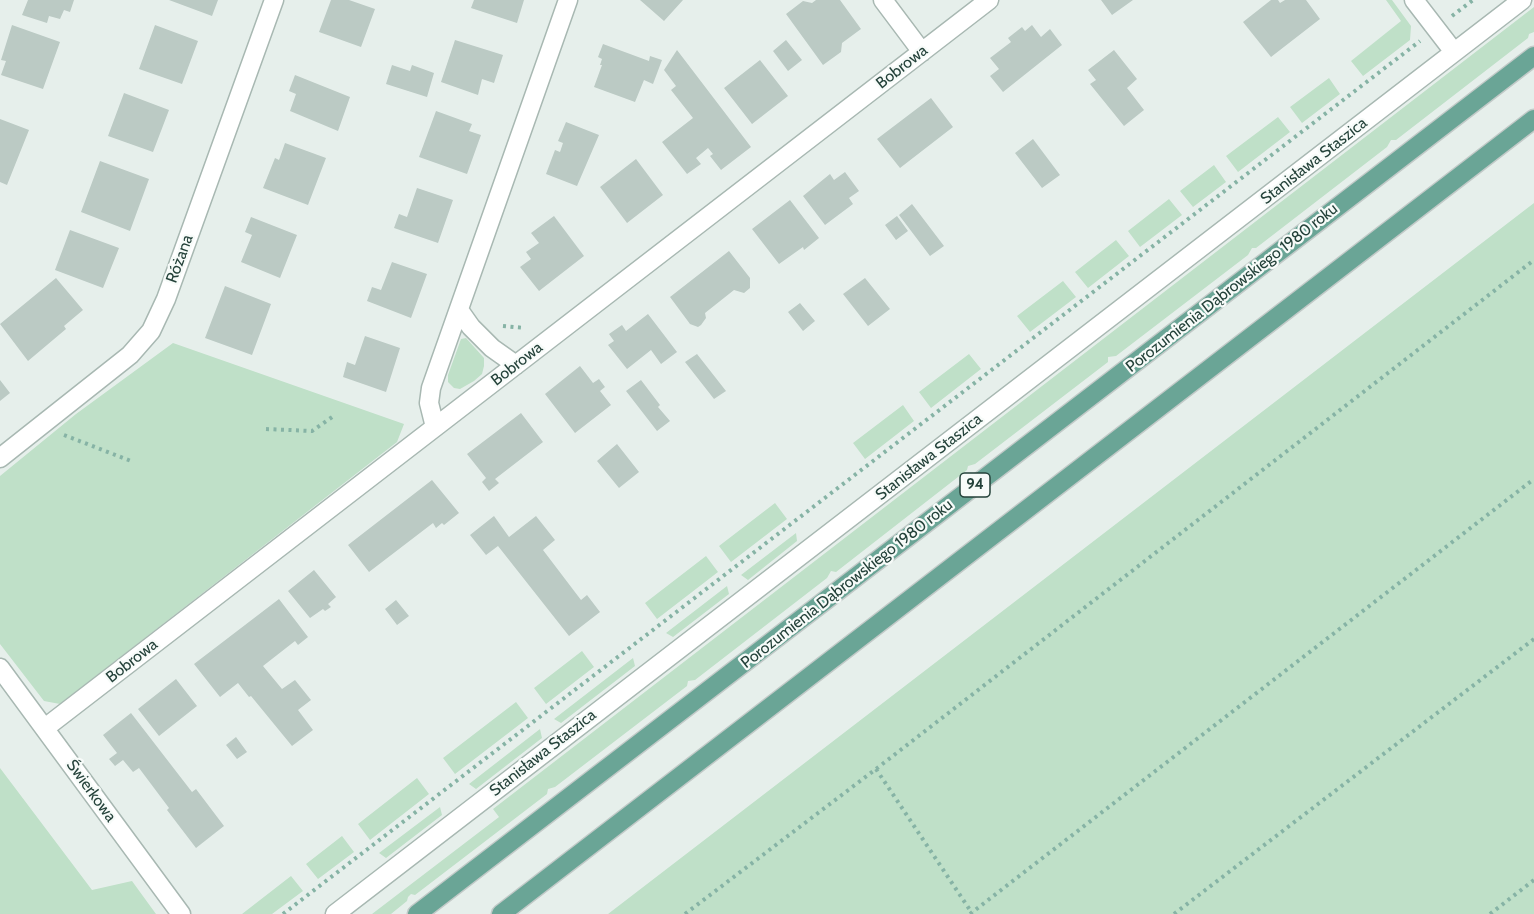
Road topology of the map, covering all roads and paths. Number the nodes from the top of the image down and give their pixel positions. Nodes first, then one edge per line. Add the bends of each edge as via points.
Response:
1 (274, 0) edge
2 (568, 0) edge
3 (883, 0) edge
4 (989, 0) edge
5 (1414, 0) edge
6 (1473, 0) edge
7 (1522, 0) edge
8 (1445, 21) dead end
9 (1426, 36) dead end
10 (922, 52) junction
11 (1454, 52) junction
12 (1534, 56) edge
13 (1534, 119) edge
14 (1534, 260) edge
15 (459, 310) junction
16 (516, 365) junction
17 (335, 415) dead end
18 (435, 427) junction
19 (266, 429) dead end
20 (62, 434) dead end
21 (0, 459) edge
22 (130, 461) dead end
23 (1534, 479) edge
24 (1534, 639) edge
25 (0, 668) edge
26 (45, 728) junction
27 (876, 769) junction
28 (1534, 880) edge
29 (181, 914) edge
30 (284, 914) edge
31 (335, 914) edge
32 (417, 914) edge
33 (501, 914) edge
34 (685, 914) edge
35 (971, 914) edge
36 (1174, 914) edge
37 (1490, 914) edge

1 - 21 street, Różana via 151,331 130,355
2 - 15 street
3 - 10 street
4 - 10 street, Bobrowa
5 - 11 street
6 - 8 path
7 - 11 street, Stanisława Staszica
9 - 30 path
10 - 16 street, Bobrowa
11 - 31 street, Stanisława Staszica
12 - 32 main road, Porozumienia Dąbrowskiego 1980 roku / 94
13 - 33 main road
14 - 27 path
15 - 16 street via 492,348
15 - 18 street via 431,388 429,403
16 - 18 street, Bobrowa
17 - 19 path via 312,431
18 - 26 street, Bobrowa
20 - 22 path
23 - 35 path
24 - 36 path
25 - 26 street, Świerkowa
26 - 29 street, Świerkowa
27 - 34 path
27 - 35 path
28 - 37 path

